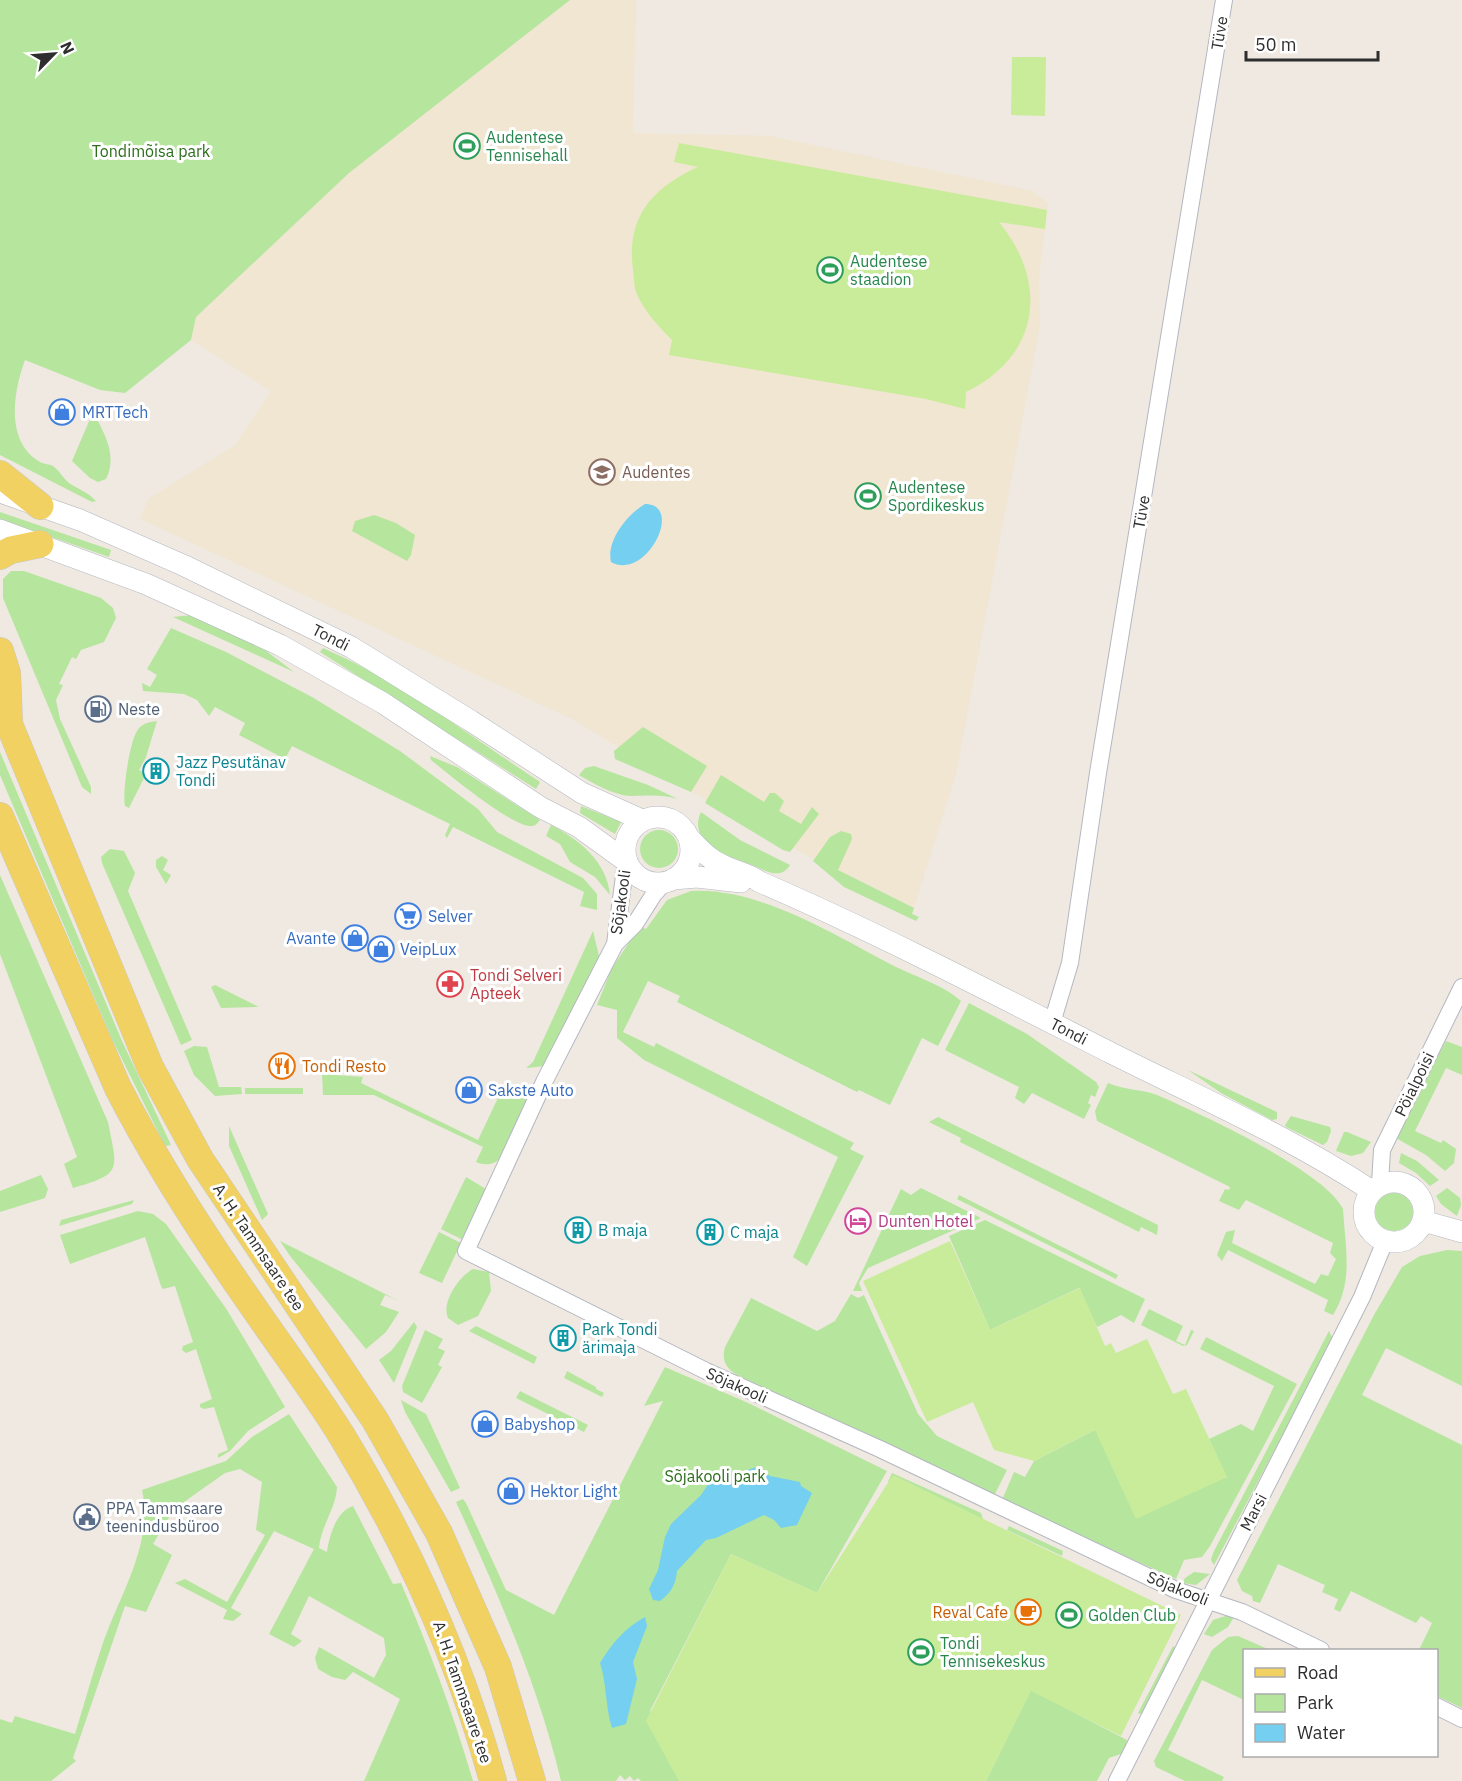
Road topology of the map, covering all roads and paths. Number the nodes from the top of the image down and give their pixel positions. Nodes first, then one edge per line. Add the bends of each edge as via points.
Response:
1 (1224, 0) edge
2 (0, 474) edge
3 (0, 492) edge
4 (40, 506) junction
5 (0, 530) edge
6 (40, 544) junction
7 (0, 556) edge
8 (0, 651) edge
9 (0, 702) edge
10 (5, 721) edge
11 (0, 816) edge
12 (642, 820) junction
13 (689, 838) junction
14 (626, 861) junction
15 (669, 881) junction
16 (760, 882) junction
17 (615, 944) junction
18 (1462, 987) edge
19 (1052, 1023) junction
20 (1376, 1188) junction
21 (1423, 1221) junction
22 (1462, 1232) edge
23 (1385, 1241) junction
24 (1209, 1601) junction
25 (1319, 1649) edge
26 (1438, 1707) edge
27 (1462, 1719) edge
28 (493, 1781) edge
29 (532, 1781) edge
30 (1117, 1781) edge

1 - 19 street, Tüve via 1099,764 1071,963
2 - 4 main road
3 - 4 street, Tondi
4 - 12 street, Tondi via 185,566 351,647 582,793
5 - 6 street, Tondi
6 - 7 main road
6 - 14 street, Tondi via 162,590 280,645 383,703
8 - 10 main road via 7,673
9 - 10 main road, A. H. Tammsaare tee
10 - 29 main road, A. H. Tammsaare tee via 150,1067 182,1129 375,1420 439,1533 498,1667
11 - 28 main road, A. H. Tammsaare tee via 139,1128 186,1208 342,1436 400,1539 446,1638
12 - 13 street via 669,818 681,825
12 - 14 street via 626,838
13 - 15 street via 688,864
13 - 16 street, Tondi via 721,865 750,874
14 - 15 street via 646,881
14 - 17 street, Sõjakooli
15 - 16 street, Tondi via 698,877
15 - 17 street, Sõjakooli
16 - 19 street, Tondi
17 - 24 street, Sõjakooli via 544,1082 466,1251 706,1371 1176,1590
18 - 20 street, Pöialpoisi via 1382,1150
19 - 20 street, Tondi
20 - 21 street via 1400,1182 1418,1192 1425,1211
20 - 23 street via 1366,1199 1365,1219 1376,1236
21 - 22 street
21 - 23 street via 1419,1230 1404,1241
23 - 24 street, Marsi via 1362,1297
24 - 25 street, Sõjakooli via 1242,1612
24 - 30 street, Marsi
26 - 27 street

